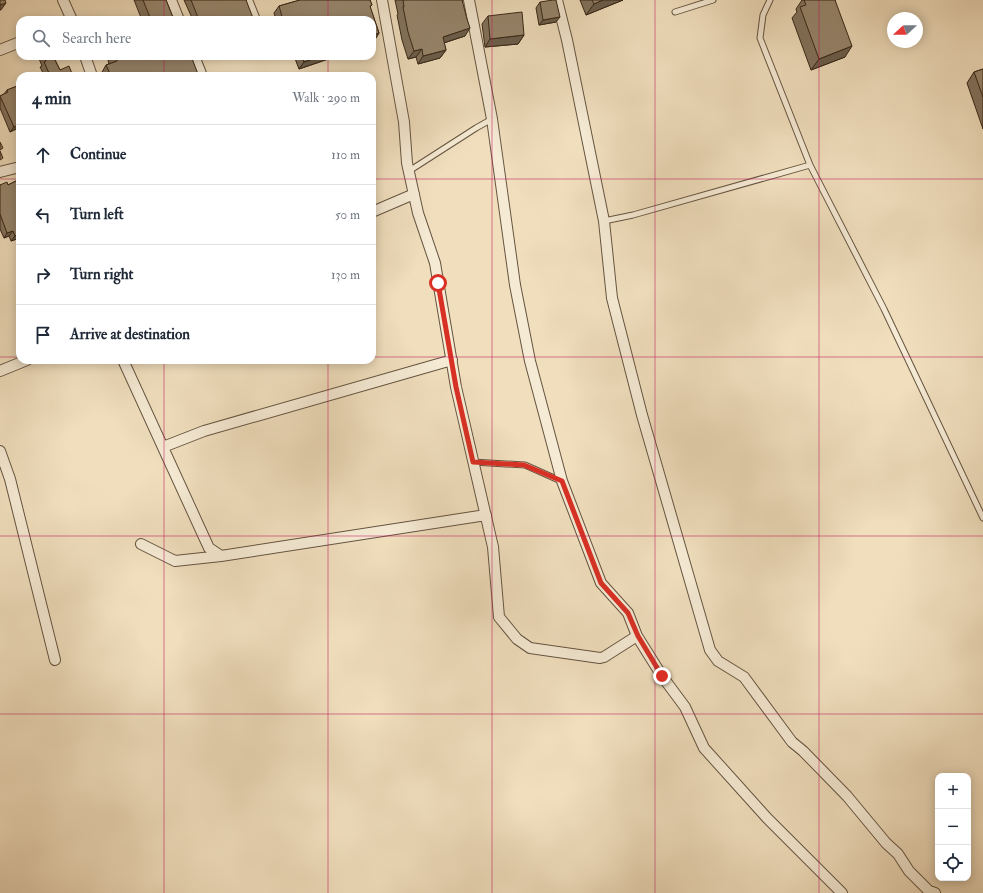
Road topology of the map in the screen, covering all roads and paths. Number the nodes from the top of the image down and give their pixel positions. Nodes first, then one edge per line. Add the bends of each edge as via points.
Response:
1 (63, 0) edge
2 (171, 0) edge
3 (247, 0) edge
4 (382, 0) edge
5 (469, 0) edge
6 (557, 0) edge
7 (714, 0) edge
8 (770, 0) edge
9 (675, 12) dead end
10 (70, 16) edge
11 (177, 16) edge
12 (253, 16) edge
13 (16, 44) edge
14 (0, 50) edge
15 (86, 60) edge
16 (196, 60) edge
17 (91, 72) edge
18 (200, 72) edge
19 (492, 119) junction
20 (810, 165) junction
21 (16, 168) edge
22 (409, 171) junction
23 (0, 172) edge
24 (414, 194) junction
25 (376, 210) edge
26 (604, 221) junction
27 (452, 360) junction
28 (17, 364) edge
29 (125, 364) edge
30 (0, 371) edge
31 (163, 447) junction
32 (0, 450) edge
33 (473, 462) junction
34 (562, 481) junction
35 (486, 515) junction
36 (983, 518) edge
37 (141, 544) dead end
38 (221, 556) junction
39 (638, 636) junction
40 (55, 660) dead end
41 (842, 893) edge
42 (935, 893) edge

1 - 10 street
2 - 11 street
3 - 12 street
4 - 22 street via 404,122
5 - 19 street
6 - 26 street
7 - 9 lane
8 - 20 lane via 763,15 760,38
13 - 14 street
15 - 17 street
16 - 18 street
19 - 22 lane
19 - 34 street via 522,324
20 - 26 lane
20 - 36 lane via 884,309
21 - 23 street
22 - 24 street
24 - 25 street
24 - 27 street via 436,263
26 - 42 street via 612,298 642,415 710,650 718,661 744,677 792,742 847,796 898,854 909,871
27 - 31 street via 204,431
27 - 33 street
28 - 30 street
29 - 31 street
31 - 38 street via 209,548
32 - 40 street via 10,478
33 - 34 lane via 524,465
33 - 35 street
34 - 39 street via 601,583 628,613
35 - 38 street
35 - 39 street via 493,547 499,617 517,639 530,648 600,658
37 - 38 street via 175,561
39 - 41 street via 662,676 685,707 704,748 767,818

